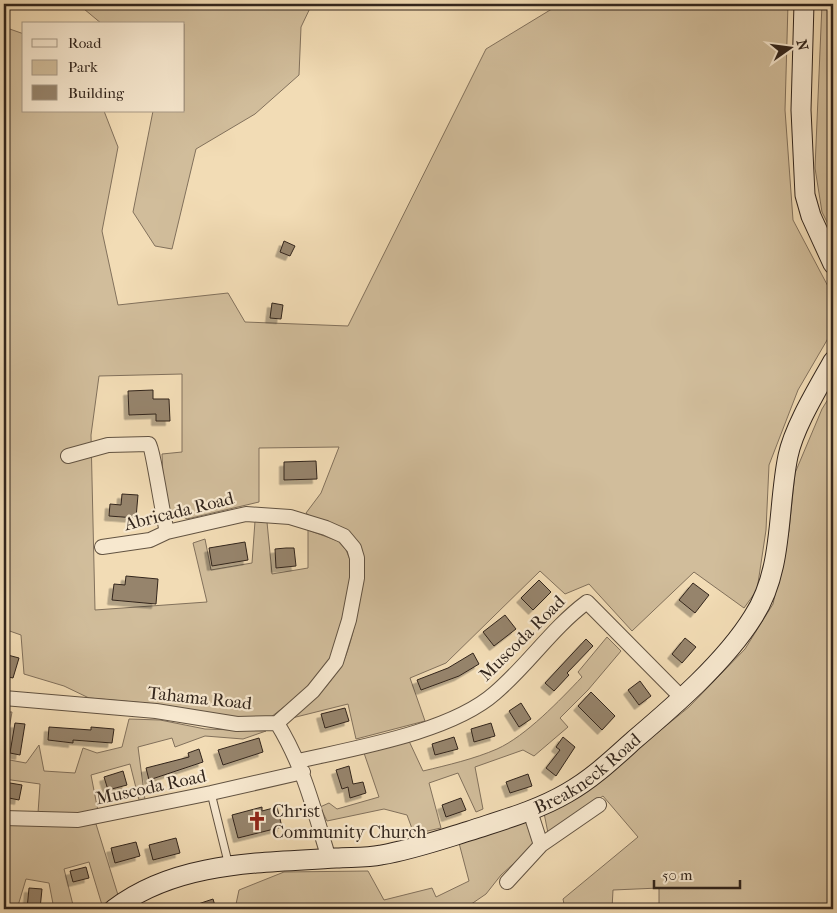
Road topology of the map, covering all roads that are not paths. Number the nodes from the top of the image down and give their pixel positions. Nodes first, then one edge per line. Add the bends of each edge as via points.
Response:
1 (804, 4) edge
2 (833, 264) edge
3 (833, 361) edge
4 (68, 456) dead end
5 (167, 532) junction
6 (102, 547) dead end
7 (4, 698) edge
8 (682, 698) junction
9 (277, 723) junction
10 (300, 766) junction
11 (211, 793) junction
12 (599, 804) dead end
13 (530, 811) junction
14 (4, 818) edge
15 (542, 845) junction
16 (329, 859) junction
17 (229, 867) junction
18 (507, 882) dead end
19 (114, 909) edge

1 - 2 street via 802,110 805,195
3 - 8 street, Breakneck Road via 788,452 779,532 767,594 736,640
4 - 5 street via 108,445 149,444 154,453 158,496
5 - 6 street, Abricada Road via 150,540
5 - 9 street, Abricada Road via 246,514 264,514 290,517 326,528 344,536 354,548 357,578 336,662 314,691
7 - 9 street, Tahama Road via 156,711 237,724
8 - 10 street, Muscoda Road via 587,602 571,614 493,695 459,715 427,728
8 - 13 street, Breakneck Road via 592,776
9 - 10 street
10 - 11 street, Muscoda Road
10 - 16 street
11 - 14 street, Muscoda Road via 78,820 25,816
11 - 17 lane
12 - 15 street
13 - 15 street
13 - 16 street, Breakneck Road via 381,856
15 - 18 street
16 - 17 street, Breakneck Road
17 - 19 street, Breakneck Road via 173,877 139,892

